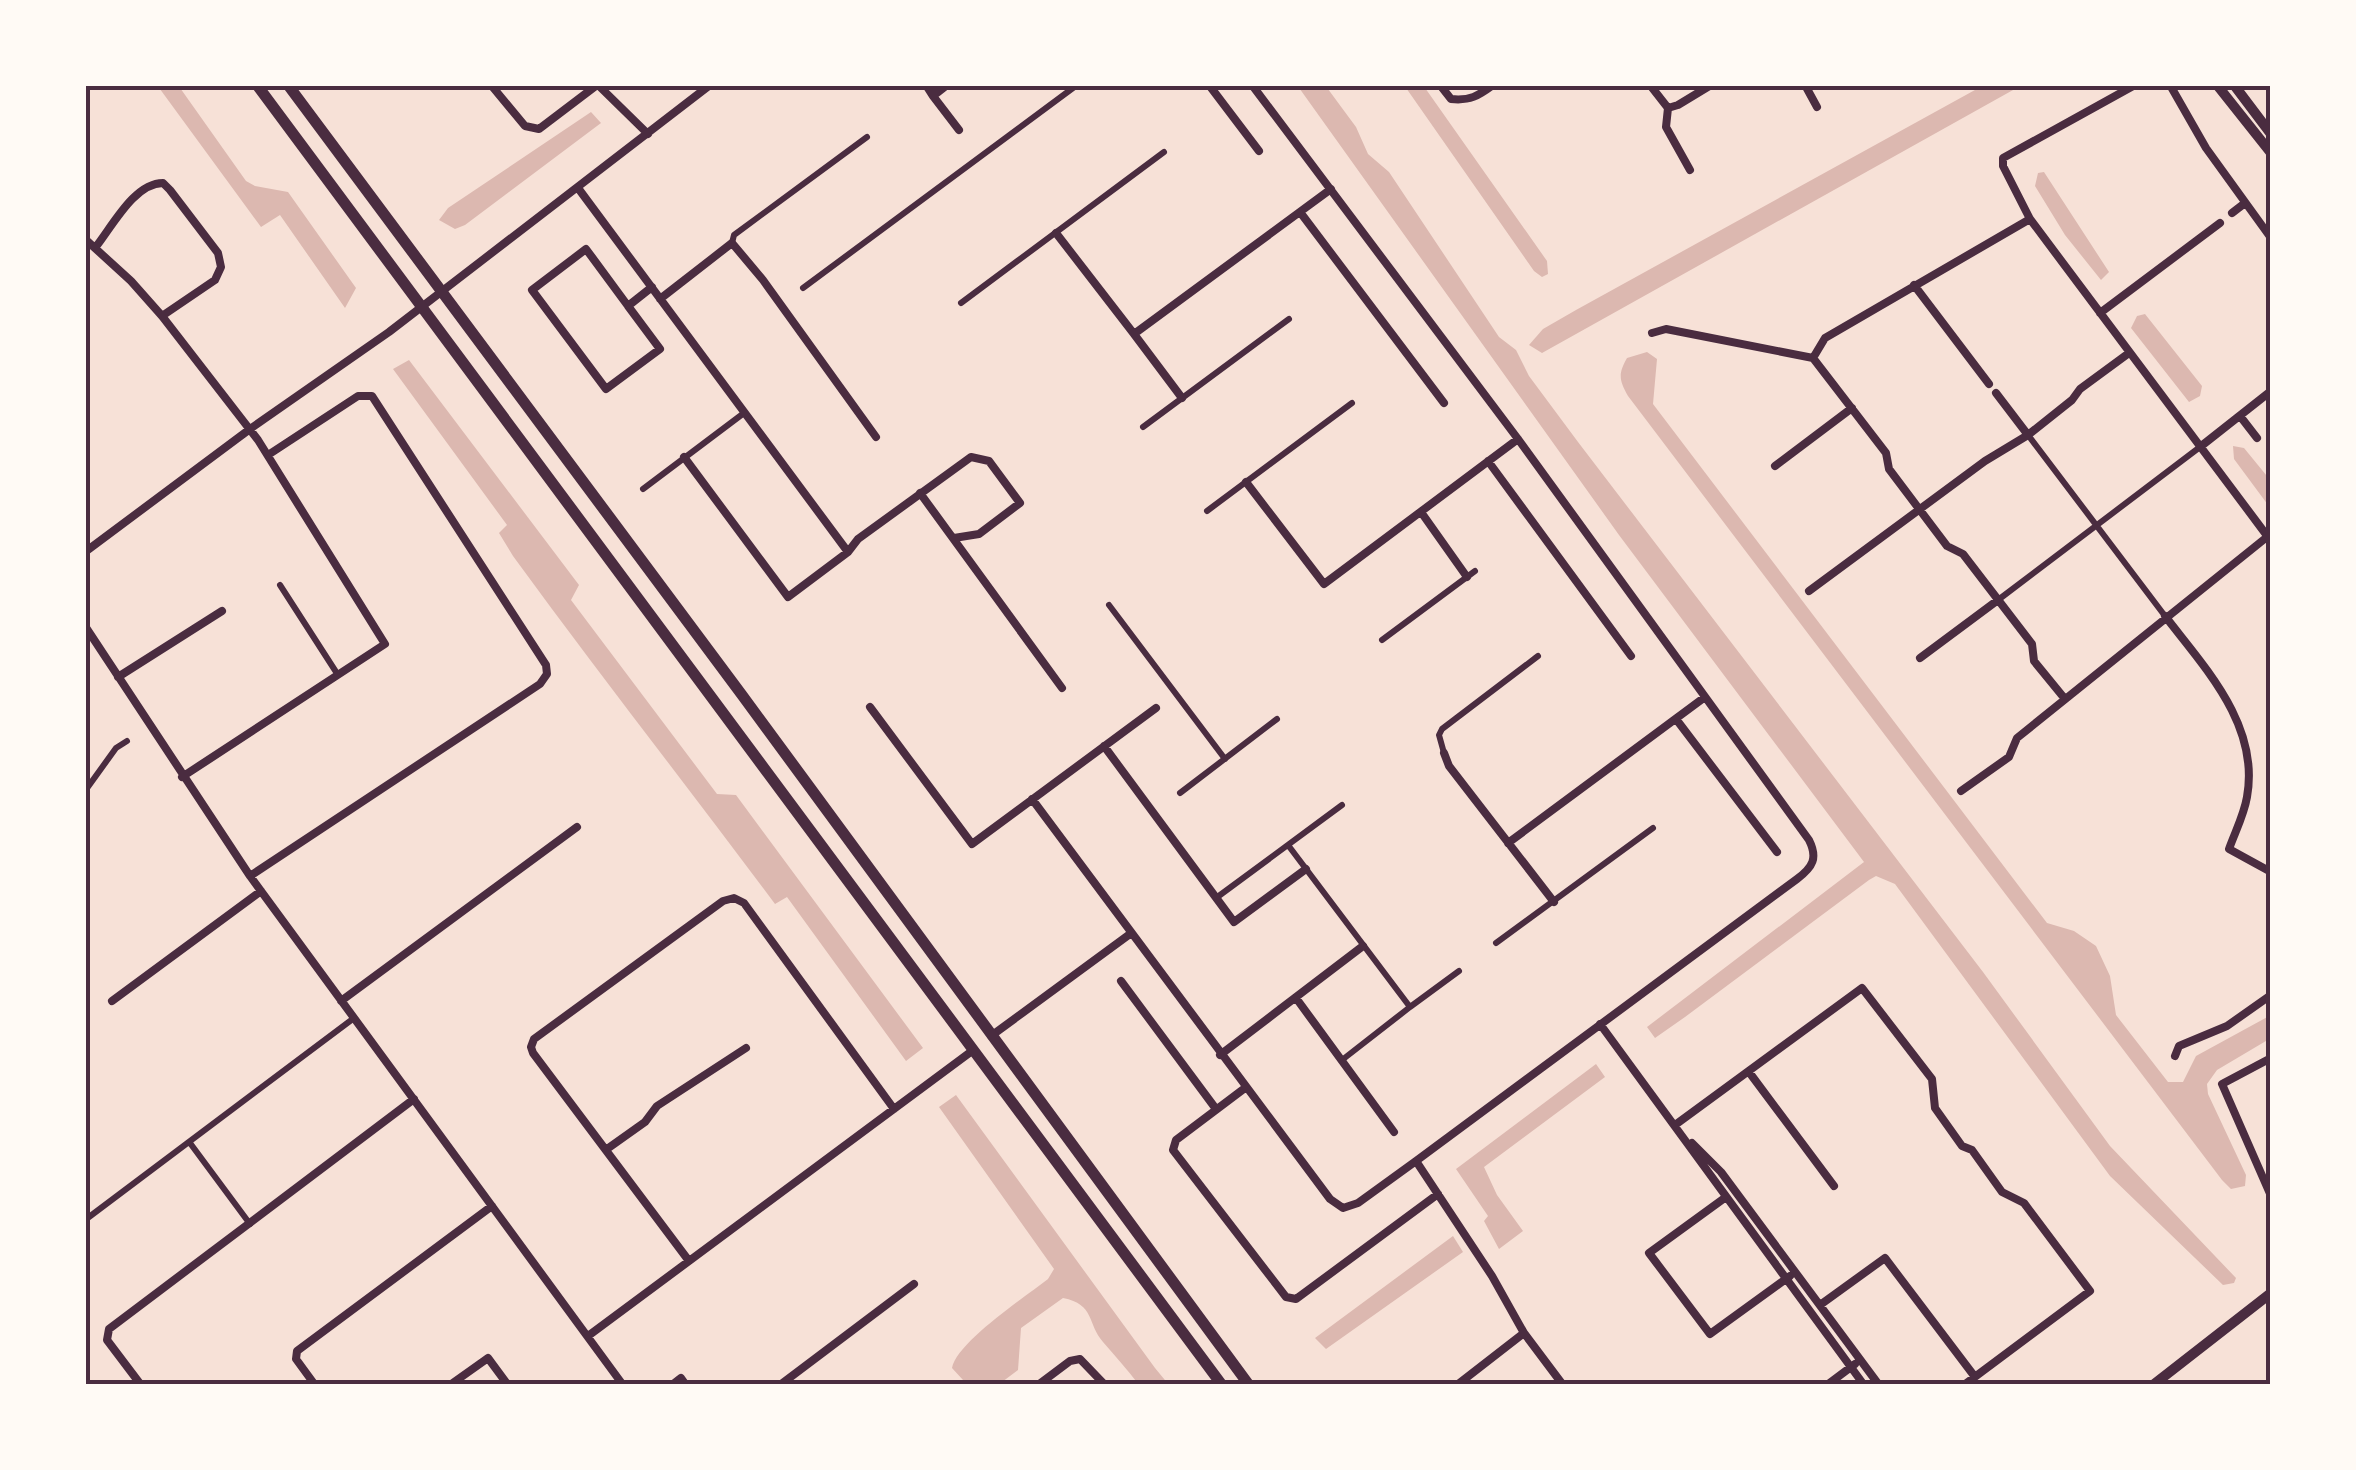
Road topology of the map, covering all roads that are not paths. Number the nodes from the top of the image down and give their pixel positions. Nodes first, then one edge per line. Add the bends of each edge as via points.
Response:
1 (257, 85) edge
2 (288, 85) edge
3 (491, 85) edge
4 (597, 85) edge
5 (710, 85) edge
6 (926, 85) edge
7 (947, 85) edge
8 (1077, 85) edge
9 (1209, 85) edge
10 (1252, 85) edge
11 (1440, 85) edge
12 (1493, 85) edge
13 (1650, 85) edge
14 (1711, 85) edge
15 (1805, 85) edge
16 (2135, 85) edge
17 (2170, 85) edge
18 (2217, 85) edge
19 (2234, 85) edge
20 (933, 96) junction
21 (1668, 108) junction
22 (1818, 108) dead end
23 (959, 130) dead end
24 (648, 134) junction
25 (2271, 134) edge
26 (867, 137) dead end
27 (1259, 151) dead end
28 (1164, 152) dead end
29 (2271, 153) edge
30 (1690, 170) dead end
31 (578, 188) junction
32 (1330, 190) junction
33 (2245, 203) junction
34 (1300, 212) junction
35 (2232, 213) dead end
36 (2030, 219) junction
37 (2220, 223) dead end
38 (1056, 233) junction
39 (2271, 238) edge
40 (85, 240) edge
41 (732, 243) junction
42 (95, 248) junction
43 (1914, 284) junction
44 (652, 288) junction
45 (803, 288) dead end
46 (440, 292) junction
47 (660, 299) junction
48 (961, 303) dead end
49 (421, 306) junction
50 (628, 306) junction
51 (2100, 313) junction
52 (162, 316) junction
53 (1289, 319) dead end
54 (1652, 333) dead end
55 (1134, 334) junction
56 (2130, 353) junction
57 (1813, 358) junction
58 (1989, 384) dead end
59 (2271, 391) edge
60 (1996, 393) dead end
61 (1182, 398) junction
62 (1352, 403) dead end
63 (1444, 403) dead end
64 (1852, 408) junction
65 (744, 413) junction
66 (2240, 416) junction
67 (1143, 427) dead end
68 (250, 428) junction
69 (2028, 435) junction
70 (876, 437) dead end
71 (2257, 438) dead end
72 (1518, 440) junction
73 (2200, 447) junction
74 (268, 455) junction
75 (684, 457) junction
76 (1488, 461) junction
77 (1774, 466) dead end
78 (1246, 482) junction
79 (643, 488) dead end
80 (920, 493) junction
81 (1920, 509) junction
82 (1207, 511) dead end
83 (1421, 512) junction
84 (2098, 524) junction
85 (954, 538) junction
86 (2269, 539) edge
87 (85, 552) edge
88 (848, 552) junction
89 (1471, 574) joint
90 (280, 586) dead end
91 (1808, 590) dead end
92 (1998, 600) junction
93 (1110, 605) dead end
94 (222, 610) dead end
95 (2165, 616) junction
96 (85, 626) edge
97 (1382, 640) dead end
98 (1538, 656) dead end
99 (1630, 656) dead end
100 (1920, 658) dead end
101 (339, 676) junction
102 (118, 677) junction
103 (1062, 688) dead end
104 (1705, 697) junction
105 (2064, 700) junction
106 (870, 707) dead end
107 (1156, 708) dead end
108 (1277, 719) dead end
109 (1676, 719) junction
110 (127, 742) dead end
111 (1104, 746) junction
112 (1444, 753) joint
113 (1224, 759) junction
114 (182, 777) junction
115 (85, 791) edge
116 (1962, 791) dead end
117 (1180, 792) dead end
118 (1032, 799) junction
119 (1342, 804) dead end
120 (577, 827) dead end
121 (1652, 828) dead end
122 (1508, 843) junction
123 (1288, 845) junction
124 (1777, 852) dead end
125 (1306, 869) junction
126 (2271, 872) edge
127 (250, 876) junction
128 (261, 891) junction
129 (1216, 898) junction
130 (1554, 902) junction
131 (1130, 934) junction
132 (1496, 943) dead end
133 (1363, 946) junction
134 (1459, 971) dead end
135 (1121, 981) dead end
136 (2271, 995) edge
137 (1296, 998) junction
138 (112, 1001) dead end
139 (342, 1001) junction
140 (1410, 1007) junction
141 (354, 1018) junction
142 (1600, 1024) junction
143 (991, 1036) junction
144 (746, 1048) dead end
145 (972, 1050) junction
146 (1220, 1055) junction
147 (2174, 1056) dead end
148 (2271, 1058) edge
149 (1342, 1060) junction
150 (1749, 1072) junction
151 (1245, 1088) junction
152 (414, 1099) junction
153 (894, 1109) junction
154 (1216, 1109) junction
155 (1675, 1125) junction
156 (1394, 1132) dead end
157 (190, 1143) junction
158 (608, 1149) junction
159 (1416, 1161) junction
160 (1834, 1186) dead end
161 (1438, 1194) junction
162 (2271, 1196) edge
163 (1725, 1197) junction
164 (1740, 1198) junction
165 (492, 1206) junction
166 (85, 1220) edge
167 (250, 1224) junction
168 (690, 1260) junction
169 (1796, 1272) junction
170 (1786, 1279) junction
171 (914, 1284) dead end
172 (2271, 1293) edge
173 (1820, 1305) junction
174 (1524, 1333) junction
175 (588, 1336) junction
176 (1860, 1360) junction
177 (1851, 1366) junction
178 (1975, 1377) junction
179 (141, 1385) edge
180 (316, 1385) edge
181 (450, 1385) edge
182 (508, 1385) edge
183 (623, 1385) edge
184 (672, 1385) edge
185 (686, 1385) edge
186 (780, 1385) edge
187 (1038, 1385) edge
188 (1105, 1385) edge
189 (1222, 1385) edge
190 (1249, 1385) edge
191 (1457, 1385) edge
192 (1562, 1385) edge
193 (1826, 1385) edge
194 (1864, 1385) edge
195 (1879, 1385) edge
196 (1964, 1385) edge
197 (2153, 1385) edge

1 - 49 main road
2 - 46 main road
3 - 4 street via 525,126 539,129
4 - 24 street
5 - 24 street
6 - 20 street
7 - 20 street
8 - 45 street
9 - 27 street
10 - 32 street
11 - 12 street via 1451,99 1465,101
13 - 21 street
14 - 21 street
15 - 22 street
16 - 36 street via 2004,158
17 - 33 street
18 - 29 street
19 - 25 street
20 - 23 street
21 - 30 street via 1666,128
24 - 31 street
26 - 41 street via 734,234
28 - 38 street
31 - 44 street
31 - 46 street
32 - 34 street
32 - 72 street
33 - 35 street
33 - 39 street
34 - 55 street
34 - 63 street
36 - 43 street
36 - 51 street
37 - 51 street
38 - 48 street
38 - 55 street
40 - 42 street
41 - 47 street
41 - 70 street
42 - 52 street
42 - 52 street via 140,192 152,183 170,190 218,252 221,267 215,280
43 - 57 street via 1825,338
43 - 58 street
44 - 47 street
44 - 50 street
46 - 49 street
46 - 143 main road
47 - 65 street
49 - 68 street
49 - 145 main road
50 - 50 street via 586,249 532,290 606,389 660,349
51 - 56 street
52 - 68 street
53 - 61 street
54 - 57 street via 1666,329
55 - 61 street
56 - 69 street
56 - 73 street
57 - 64 street
59 - 66 street
60 - 69 street
61 - 67 street
62 - 78 street
64 - 77 street
64 - 81 street
65 - 75 street
65 - 88 street
66 - 71 street
66 - 73 street
68 - 74 street
68 - 87 street
69 - 81 street
69 - 84 street
72 - 76 street
72 - 104 street
73 - 84 street
73 - 86 street
74 - 101 street via 384,638 382,648
74 - 127 street via 358,396 372,396 547,674
75 - 79 street
75 - 88 street via 788,597
76 - 83 street
76 - 99 street
78 - 82 street
78 - 83 street via 1324,584
80 - 85 street
80 - 85 street via 971,457 989,461 1020,503 979,534
80 - 88 street
81 - 91 street
81 - 92 street
83 - 89 street
84 - 92 street
84 - 95 street
85 - 103 street
86 - 95 street
89 - 97 street
90 - 101 street
92 - 100 street
92 - 105 street
93 - 113 street
94 - 102 street
95 - 105 street
95 - 126 street via 2226,695 2241,732 2249,777 2230,850
96 - 102 street
98 - 112 street via 1442,729
101 - 114 street
102 - 114 street
104 - 109 street
104 - 142 street via 1809,840 1814,862
105 - 116 street via 2017,738 2008,757
106 - 118 street via 972,844
107 - 111 street
108 - 113 street
109 - 122 street
109 - 124 street
110 - 115 street
111 - 118 street
111 - 129 street
112 - 122 street
113 - 117 street
114 - 127 street
118 - 131 street
119 - 123 street
120 - 139 street
121 - 130 street
122 - 130 street
123 - 125 street
123 - 129 street
125 - 129 street via 1234,922
125 - 133 street
127 - 128 street
128 - 138 street
128 - 139 street
130 - 132 street
131 - 143 street
131 - 146 street
133 - 137 street
133 - 140 street
134 - 140 street
135 - 154 street
136 - 147 street via 2227,1026 2180,1046
137 - 146 street
137 - 149 street
139 - 141 street
140 - 149 street
141 - 152 street
141 - 157 street
142 - 155 street
142 - 159 street
143 - 145 main road
143 - 190 main road
144 - 158 street via 672,1095
145 - 153 street
145 - 189 main road
146 - 151 street
148 - 162 street via 2222,1084
149 - 156 street
150 - 155 street
150 - 160 street
150 - 178 street via 1862,988 1932,1078 1934,1108 1962,1146 2002,1192 2024,1203 2090,1290
151 - 154 street
151 - 159 street via 1330,1200 1344,1208
152 - 165 street
152 - 167 street
153 - 158 street via 734,898 534,1039 534,1053
153 - 168 street
154 - 161 street via 1176,1140 1173,1150 1286,1297 1296,1299
155 - 163 street
155 - 164 street
157 - 166 street
157 - 167 street
158 - 168 street
159 - 161 street
161 - 174 street
163 - 164 street
163 - 170 street
163 - 170 street via 1649,1252 1700,1321 1710,1334
164 - 169 street
165 - 175 street
165 - 180 street via 298,1351 296,1359
167 - 179 street via 109,1328 106,1334
168 - 175 street
169 - 170 street
169 - 173 street
170 - 177 street
171 - 186 street
172 - 197 street
173 - 176 street
173 - 178 street via 1885,1258
174 - 191 street
174 - 192 street
175 - 183 street
176 - 177 street
176 - 195 street
177 - 193 street
177 - 194 street
178 - 196 street
181 - 182 street via 488,1358
184 - 185 street via 681,1378
187 - 188 street via 1080,1359

